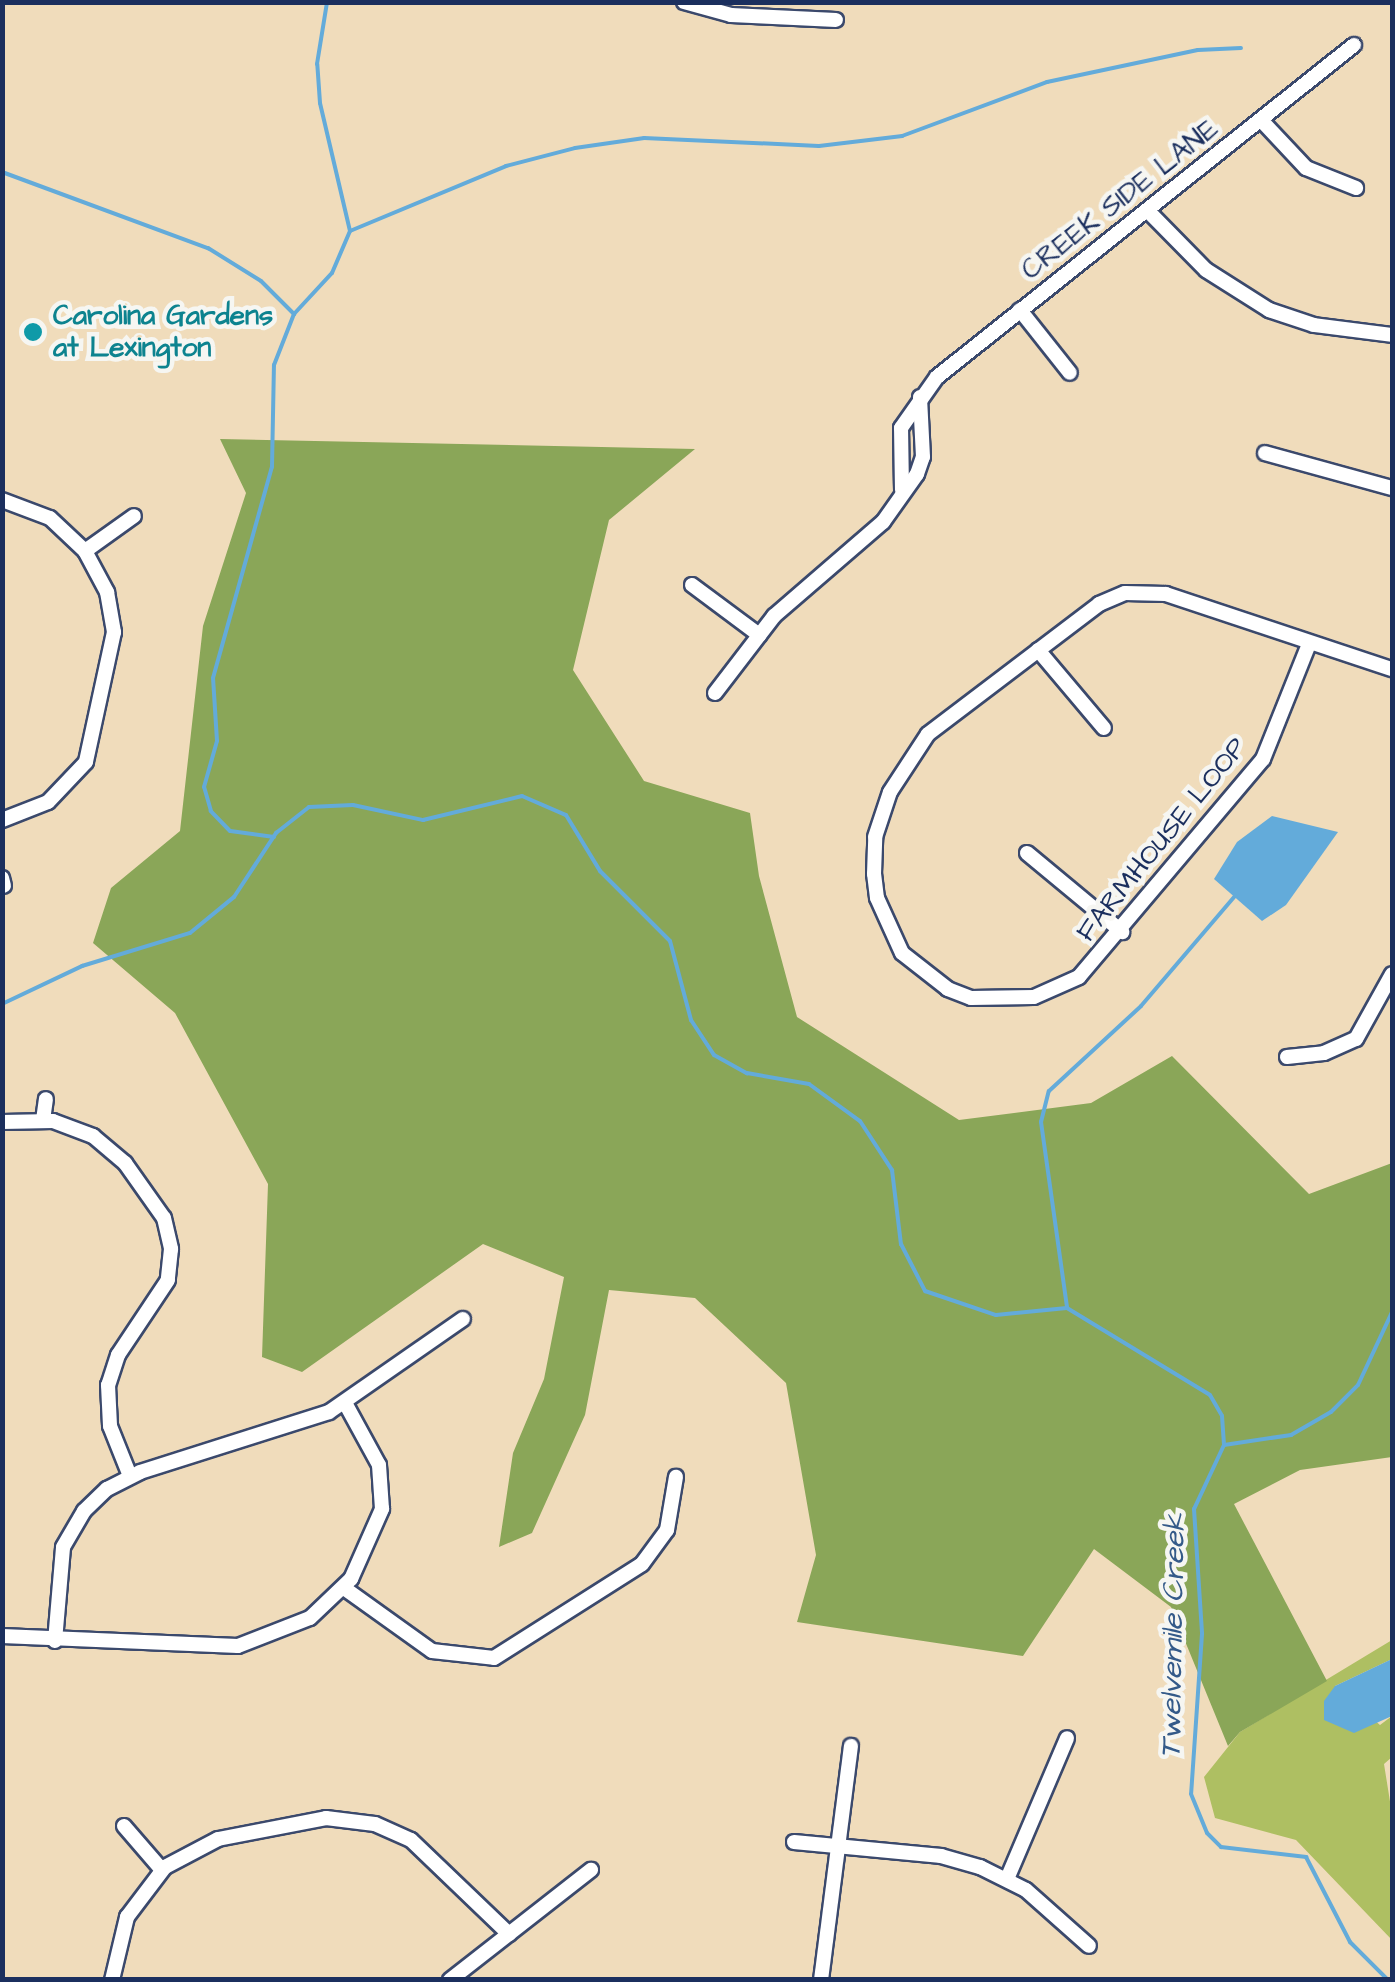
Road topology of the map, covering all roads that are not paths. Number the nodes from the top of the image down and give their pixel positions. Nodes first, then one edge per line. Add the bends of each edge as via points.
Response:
1 (684, 2) edge
2 (836, 20) dead end
3 (1354, 46) dead end
4 (1260, 120) junction
5 (1356, 188) dead end
6 (1147, 210) junction
7 (1020, 310) junction
8 (1392, 335) edge
9 (1070, 372) dead end
10 (920, 397) junction
11 (1266, 454) dead end
12 (1392, 488) edge
13 (902, 490) junction
14 (2, 500) edge
15 (134, 516) dead end
16 (85, 551) junction
17 (692, 585) dead end
18 (759, 635) junction
19 (1309, 644) junction
20 (1038, 650) junction
21 (1392, 669) edge
22 (715, 693) dead end
23 (1104, 728) dead end
24 (2, 820) edge
25 (1028, 853) dead end
26 (2, 878) edge
27 (4, 886) edge
28 (1122, 932) junction
29 (1392, 974) edge
30 (1288, 1056) dead end
31 (46, 1099) dead end
32 (43, 1120) junction
33 (2, 1122) edge
34 (462, 1319) dead end
35 (345, 1402) junction
36 (130, 1476) junction
37 (676, 1477) dead end
38 (344, 1588) junction
39 (2, 1636) edge
40 (55, 1641) junction
41 (1067, 1738) dead end
42 (851, 1746) dead end
43 (124, 1826) dead end
44 (794, 1842) dead end
45 (838, 1845) junction
46 (162, 1870) junction
47 (591, 1870) dead end
48 (1007, 1878) junction
49 (509, 1934) junction
50 (1089, 1946) dead end
51 (112, 1980) edge
52 (450, 1980) edge
53 (820, 1980) edge

1 - 2 street via 731,15
3 - 4 street, CREEK SIDE LANE
4 - 5 street via 1306,168
4 - 6 street, CREEK SIDE LANE
6 - 7 street, CREEK SIDE LANE
6 - 8 street via 1206,270 1269,310 1314,325
7 - 9 street
7 - 10 street, CREEK SIDE LANE
10 - 13 street, CREEK SIDE LANE via 901,428
10 - 13 street via 923,457
11 - 12 street
13 - 18 street via 883,522 794,595
14 - 16 street via 50,518
15 - 16 street
16 - 24 street via 107,592 114,632 91,750 59,794
17 - 18 street
18 - 22 street
19 - 20 street, FARMHOUSE LOOP via 1142,591 1100,604
19 - 21 street, FARMHOUSE LOOP
19 - 28 street, FARMHOUSE LOOP via 1264,759
20 - 23 street
20 - 28 street, FARMHOUSE LOOP via 955,711 915,753 880,813 876,898 902,954 948,989 972,998 996,1001 1057,990 1079,978
25 - 28 street
26 - 27 street
29 - 30 street via 1356,1039 1324,1054
31 - 32 street
32 - 33 street
32 - 36 street via 74,1127 110,1148 168,1228 172,1259 164,1289 118,1356 108,1385 110,1426
34 - 35 street
35 - 36 street via 288,1429
35 - 38 street via 376,1454 383,1498 376,1531
36 - 40 street via 91,1503 64,1547
37 - 38 street via 670,1520 642,1564 494,1658 432,1651
38 - 40 street via 291,1629 250,1644
39 - 40 street
41 - 48 street
42 - 45 street
43 - 46 street
44 - 45 street
45 - 48 street via 941,1856
45 - 53 street
46 - 49 street via 218,1840 326,1818 360,1821 394,1830 427,1852
46 - 51 street via 127,1917
47 - 49 street
48 - 50 street
49 - 52 street

